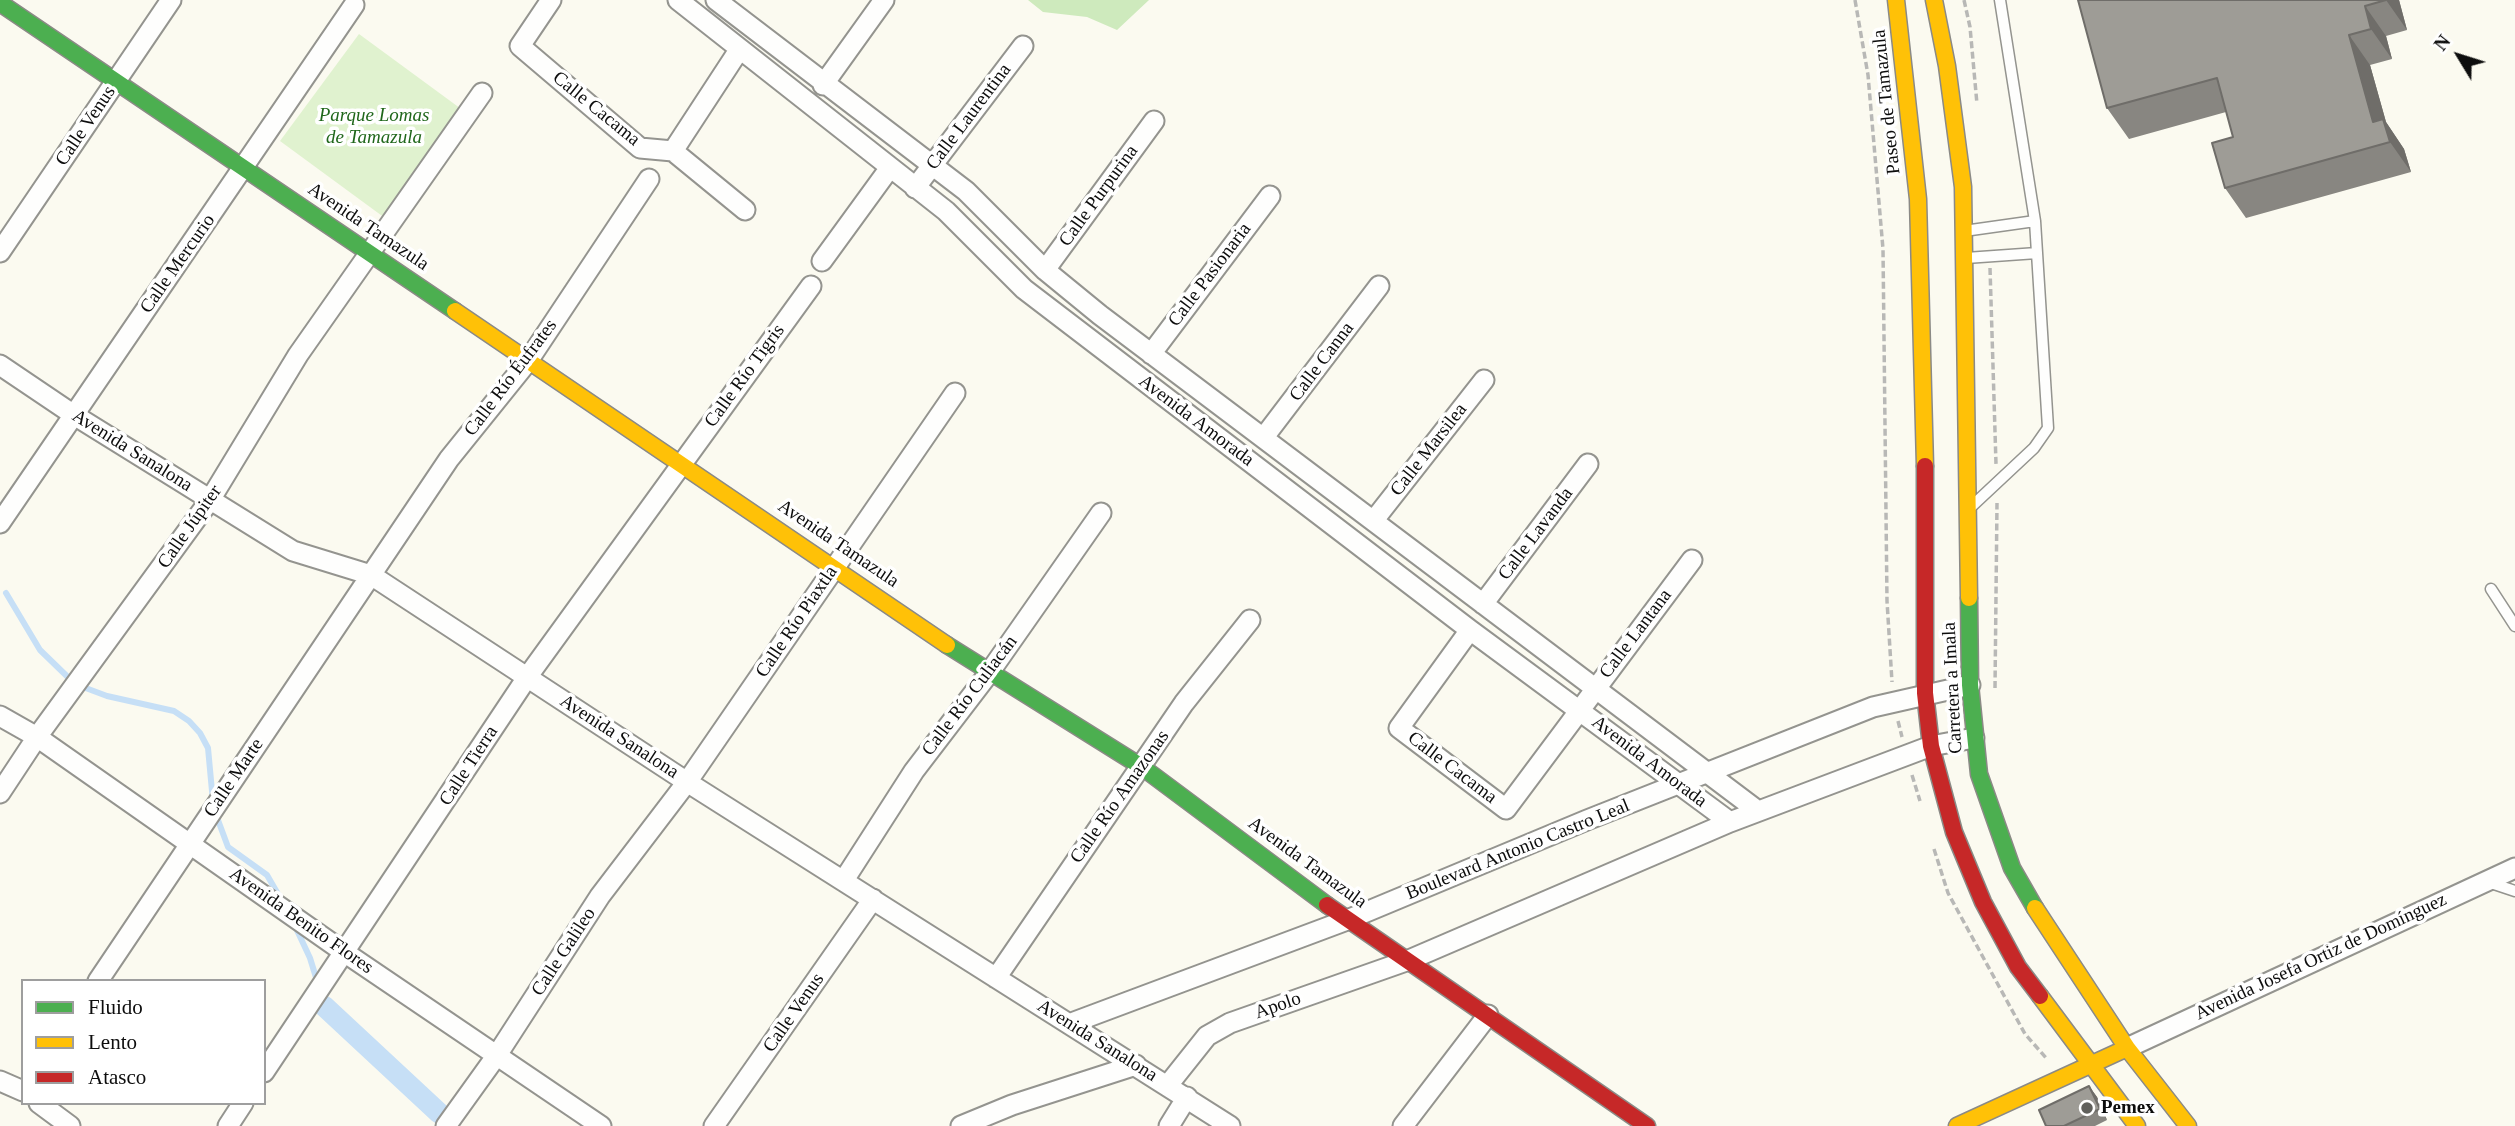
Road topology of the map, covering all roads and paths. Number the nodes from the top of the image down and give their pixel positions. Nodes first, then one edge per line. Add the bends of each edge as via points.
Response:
1 (170, 0) edge
2 (551, 0) edge
3 (678, 0) edge
4 (716, 0) edge
5 (884, 0) edge
6 (1896, 0) edge
7 (1934, 0) edge
8 (1964, 0) edge
9 (2000, 0) edge
10 (0, 3) edge
11 (354, 5) dead end
12 (1023, 46) dead end
13 (740, 50) junction
14 (116, 81) junction
15 (823, 85) junction
16 (482, 93) dead end
17 (1978, 107) dead end
18 (1154, 121) dead end
19 (673, 151) junction
20 (931, 166) junction
21 (244, 168) junction
22 (889, 169) junction
23 (649, 179) dead end
24 (915, 188) junction
25 (1269, 196) dead end
26 (1918, 199) joint
27 (745, 210) dead end
28 (2035, 221) junction
29 (1964, 231) junction
30 (0, 252) edge
31 (2037, 253) junction
32 (371, 255) junction
33 (1990, 256) junction
34 (1965, 258) junction
35 (822, 261) dead end
36 (1045, 270) junction
37 (811, 286) dead end
38 (1379, 286) dead end
39 (1151, 354) junction
40 (528, 361) junction
41 (0, 365) edge
42 (1484, 380) dead end
43 (1190, 383) junction
44 (955, 393) dead end
45 (1175, 405) junction
46 (74, 415) junction
47 (1264, 437) junction
48 (1588, 464) dead end
49 (680, 466) junction
50 (1997, 481) junction
51 (211, 500) junction
52 (1969, 509) junction
53 (1101, 513) dead end
54 (1374, 520) junction
55 (0, 523) edge
56 (1692, 560) dead end
57 (835, 567) junction
58 (371, 575) junction
59 (2491, 589) dead end
60 (1483, 604) junction
61 (1250, 620) dead end
62 (2515, 626) edge
63 (1470, 630) junction
64 (989, 673) junction
65 (528, 676) junction
66 (1970, 685) junction
67 (1596, 688) junction
68 (1925, 693) junction
69 (1995, 693) dead end
70 (1580, 710) junction
71 (0, 716) edge
72 (1639, 719) junction
73 (37, 737) junction
74 (1974, 738) junction
75 (1621, 740) junction
76 (1931, 746) junction
77 (1142, 766) junction
78 (1708, 772) junction
79 (687, 782) junction
80 (1680, 784) junction
81 (0, 793) edge
82 (1506, 809) joint
83 (1758, 811) junction
84 (1730, 822) junction
85 (190, 843) junction
86 (2515, 868) edge
87 (844, 880) junction
88 (2484, 881) junction
89 (2515, 891) edge
90 (873, 899) junction
91 (1347, 920) junction
92 (344, 952) junction
93 (1409, 960) junction
94 (996, 978) junction
95 (99, 979) edge
96 (1488, 1015) junction
97 (1069, 1024) junction
98 (2127, 1048) junction
99 (497, 1055) junction
100 (1136, 1065) junction
101 (2090, 1066) junction
102 (266, 1069) edge
103 (0, 1081) edge
104 (1168, 1085) junction
105 (21, 1090) edge
106 (1187, 1097) junction
107 (42, 1105) edge
108 (242, 1105) edge
109 (1642, 1125) edge
110 (70, 1126) edge
111 (228, 1126) edge
112 (446, 1126) edge
113 (601, 1126) edge
114 (714, 1126) edge
115 (961, 1126) edge
116 (1168, 1126) edge
117 (1230, 1126) edge
118 (1403, 1126) edge
119 (1957, 1126) edge
120 (2137, 1126) edge
121 (2188, 1126) edge

1 - 14 street, Calle Venus
2 - 19 street, Calle Cacama via 520,46 640,148
3 - 13 street, Avenida Amorada
4 - 15 street, Avenida Amorada
5 - 15 street
6 - 26 main road, Paseo de Tamazula
7 - 29 main road, Carretera a Imala via 1963,187
8 - 17 path
9 - 28 lane
10 - 14 main road, Avenida Tamazula
11 - 21 street, Calle Mercurio
12 - 20 street, Calle Laurentina
13 - 19 street
13 - 22 street, Avenida Amorada
14 - 21 main road, Avenida Tamazula
14 - 30 street, Calle Venus
15 - 20 street, Avenida Amorada
16 - 32 street, Calle Júpiter
18 - 36 street, Calle Purpurina
19 - 27 street
20 - 24 street, Calle Laurentina
20 - 36 street, Avenida Amorada via 974,199
21 - 32 main road, Avenida Tamazula
21 - 46 street, Calle Mercurio
22 - 24 street, Avenida Amorada
22 - 35 street
23 - 40 street, Calle Río Éufrates
24 - 45 street, Avenida Amorada via 946,211 1024,289
25 - 39 street, Calle Pasionaria
26 - 68 main road, Carretera a Imala via 1927,536
28 - 29 lane
28 - 31 lane
29 - 34 main road, Carretera a Imala
31 - 33 lane
31 - 50 lane via 2048,428 2034,448
32 - 40 main road, Avenida Tamazula
32 - 51 street, Calle Júpiter via 298,355
33 - 34 lane
33 - 50 path
34 - 52 main road, Carretera a Imala
36 - 39 street, Avenida Amorada
37 - 49 street, Calle Río Tigris
38 - 47 street, Calle Canna
39 - 43 street, Avenida Amorada
40 - 49 main road, Avenida Tamazula
40 - 58 street, Calle Río Éufrates via 449,460
41 - 46 street, Avenida Sanalona
42 - 54 street, Calle Marsilea
43 - 45 street
43 - 47 street, Avenida Amorada
44 - 57 street, Calle Río Piaxtla
45 - 63 street, Avenida Amorada
46 - 51 street, Avenida Sanalona
46 - 55 street, Calle Mercurio
47 - 54 street, Avenida Amorada
48 - 60 street, Calle Lavanda
49 - 57 main road, Avenida Tamazula
49 - 65 street, Calle Tierra
50 - 52 lane
50 - 69 path
51 - 58 street, Avenida Sanalona via 293,551
51 - 73 street, Calle Júpiter
52 - 66 main road, Carretera a Imala
53 - 64 street, Calle Río Culiacán
54 - 60 street, Avenida Amorada
56 - 67 street, Calle Lantana
57 - 64 main road, Avenida Tamazula
57 - 79 street, Calle Río Piaxtla
58 - 65 street, Avenida Sanalona
58 - 85 street, Calle Marte
59 - 62 lane
60 - 67 street, Avenida Amorada
61 - 77 street, Calle Río Amazonas via 1184,703
63 - 70 street, Avenida Amorada
63 - 82 street, Calle Cacama via 1399,728
64 - 77 main road, Avenida Tamazula
64 - 87 street, Calle Río Culiacán via 914,771
65 - 79 street, Avenida Sanalona
65 - 92 street, Calle Tierra
66 - 68 street, Boulevard Antonio Castro Leal
66 - 74 main road, Carretera a Imala
67 - 70 street, Calle Lantana
67 - 72 street, Avenida Amorada
68 - 76 main road, Carretera a Imala
68 - 78 street, Boulevard Antonio Castro Leal via 1873,707
70 - 75 street, Avenida Amorada
70 - 82 street, Calle Lantana
71 - 73 street, Avenida Benito Flores
72 - 75 street
72 - 78 street, Avenida Amorada
73 - 81 street, Calle Júpiter
73 - 85 street, Avenida Benito Flores
74 - 76 street
74 - 98 main road, Carretera a Imala via 1979,774 2012,868 2068,963
75 - 80 street, Avenida Amorada
76 - 83 street
76 - 101 main road, Carretera a Imala via 1954,832 1983,901 2018,967
77 - 91 main road, Avenida Tamazula
77 - 94 street, Calle Río Amazonas
78 - 80 street, Boulevard Antonio Castro Leal
78 - 83 street, Avenida Amorada
79 - 87 street, Avenida Sanalona
79 - 99 street, Calle Galileo via 600,896
80 - 84 street, Avenida Amorada
80 - 91 street, Boulevard Antonio Castro Leal
83 - 84 street
84 - 93 street
85 - 92 street, Avenida Benito Flores
85 - 95 street, Calle Marte
86 - 88 street, Avenida Josefa Ortiz de Domínguez
87 - 90 street, Avenida Sanalona
88 - 89 lane
88 - 98 street, Avenida Josefa Ortiz de Domínguez
90 - 94 street, Avenida Sanalona
90 - 114 street, Calle Venus
91 - 93 main road, Avenida Tamazula
91 - 97 street, Boulevard Antonio Castro Leal
92 - 99 street, Avenida Benito Flores
92 - 102 street, Calle Tierra
93 - 96 main road, Avenida Tamazula
93 - 104 street, Apolo via 1230,1023 1207,1036
94 - 97 street, Avenida Sanalona
96 - 109 main road, Avenida Tamazula
96 - 118 street
97 - 100 street, Avenida Sanalona
98 - 101 main road
98 - 121 main road, Carretera a Imala
99 - 112 street, Calle Galileo
99 - 113 street, Avenida Benito Flores
100 - 104 street, Avenida Sanalona
100 - 115 street
101 - 119 main road
101 - 120 main road, Carretera a Imala
103 - 105 street
104 - 106 street, Avenida Sanalona
106 - 116 street
106 - 117 street, Avenida Sanalona
107 - 110 street
108 - 111 street

